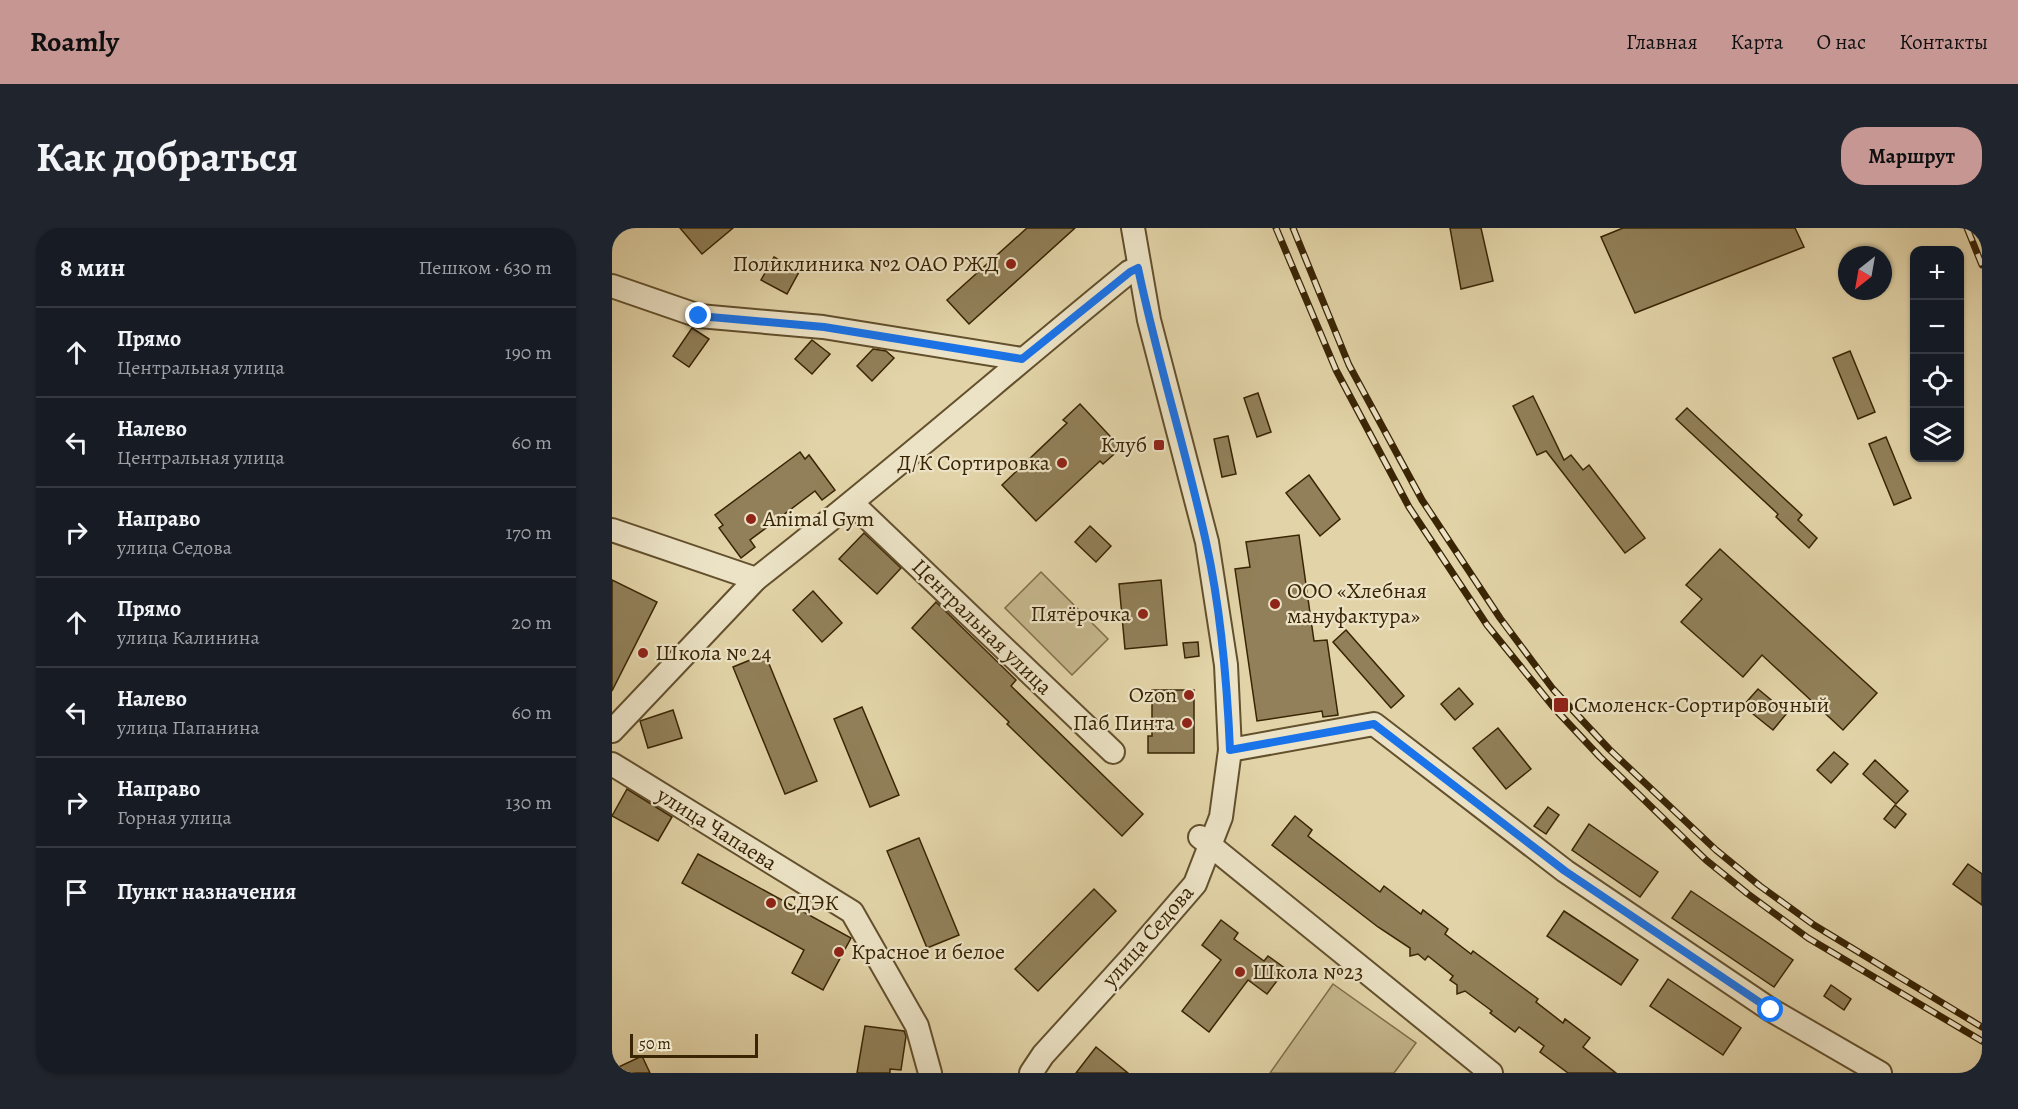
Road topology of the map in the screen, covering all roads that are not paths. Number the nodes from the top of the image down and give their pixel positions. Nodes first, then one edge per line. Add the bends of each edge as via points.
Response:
1 (1133, 228) edge
2 (1138, 268) junction
3 (612, 286) edge
4 (1022, 359) junction
5 (852, 502) junction
6 (612, 530) edge
7 (756, 579) junction
8 (612, 731) edge
9 (1230, 750) junction
10 (1113, 752) dead end
11 (612, 764) edge
12 (1204, 841) junction
13 (930, 1073) edge
14 (1031, 1073) edge
15 (1491, 1073) edge
16 (1880, 1073) edge

1 - 2 street, улица Седова
2 - 4 street
2 - 9 street, улица Седова via 1207,542 1226,665
3 - 4 street via 699,316 824,327
4 - 5 street
5 - 7 street
5 - 10 street, Центральная улица
6 - 7 street
7 - 8 street
9 - 12 street, улица Седова via 1221,817
9 - 16 street via 1374,724 1565,871 1771,1010
11 - 13 street, улица Чапаева via 852,912 918,1026
12 - 14 street, улица Седова via 1195,884
12 - 15 street

